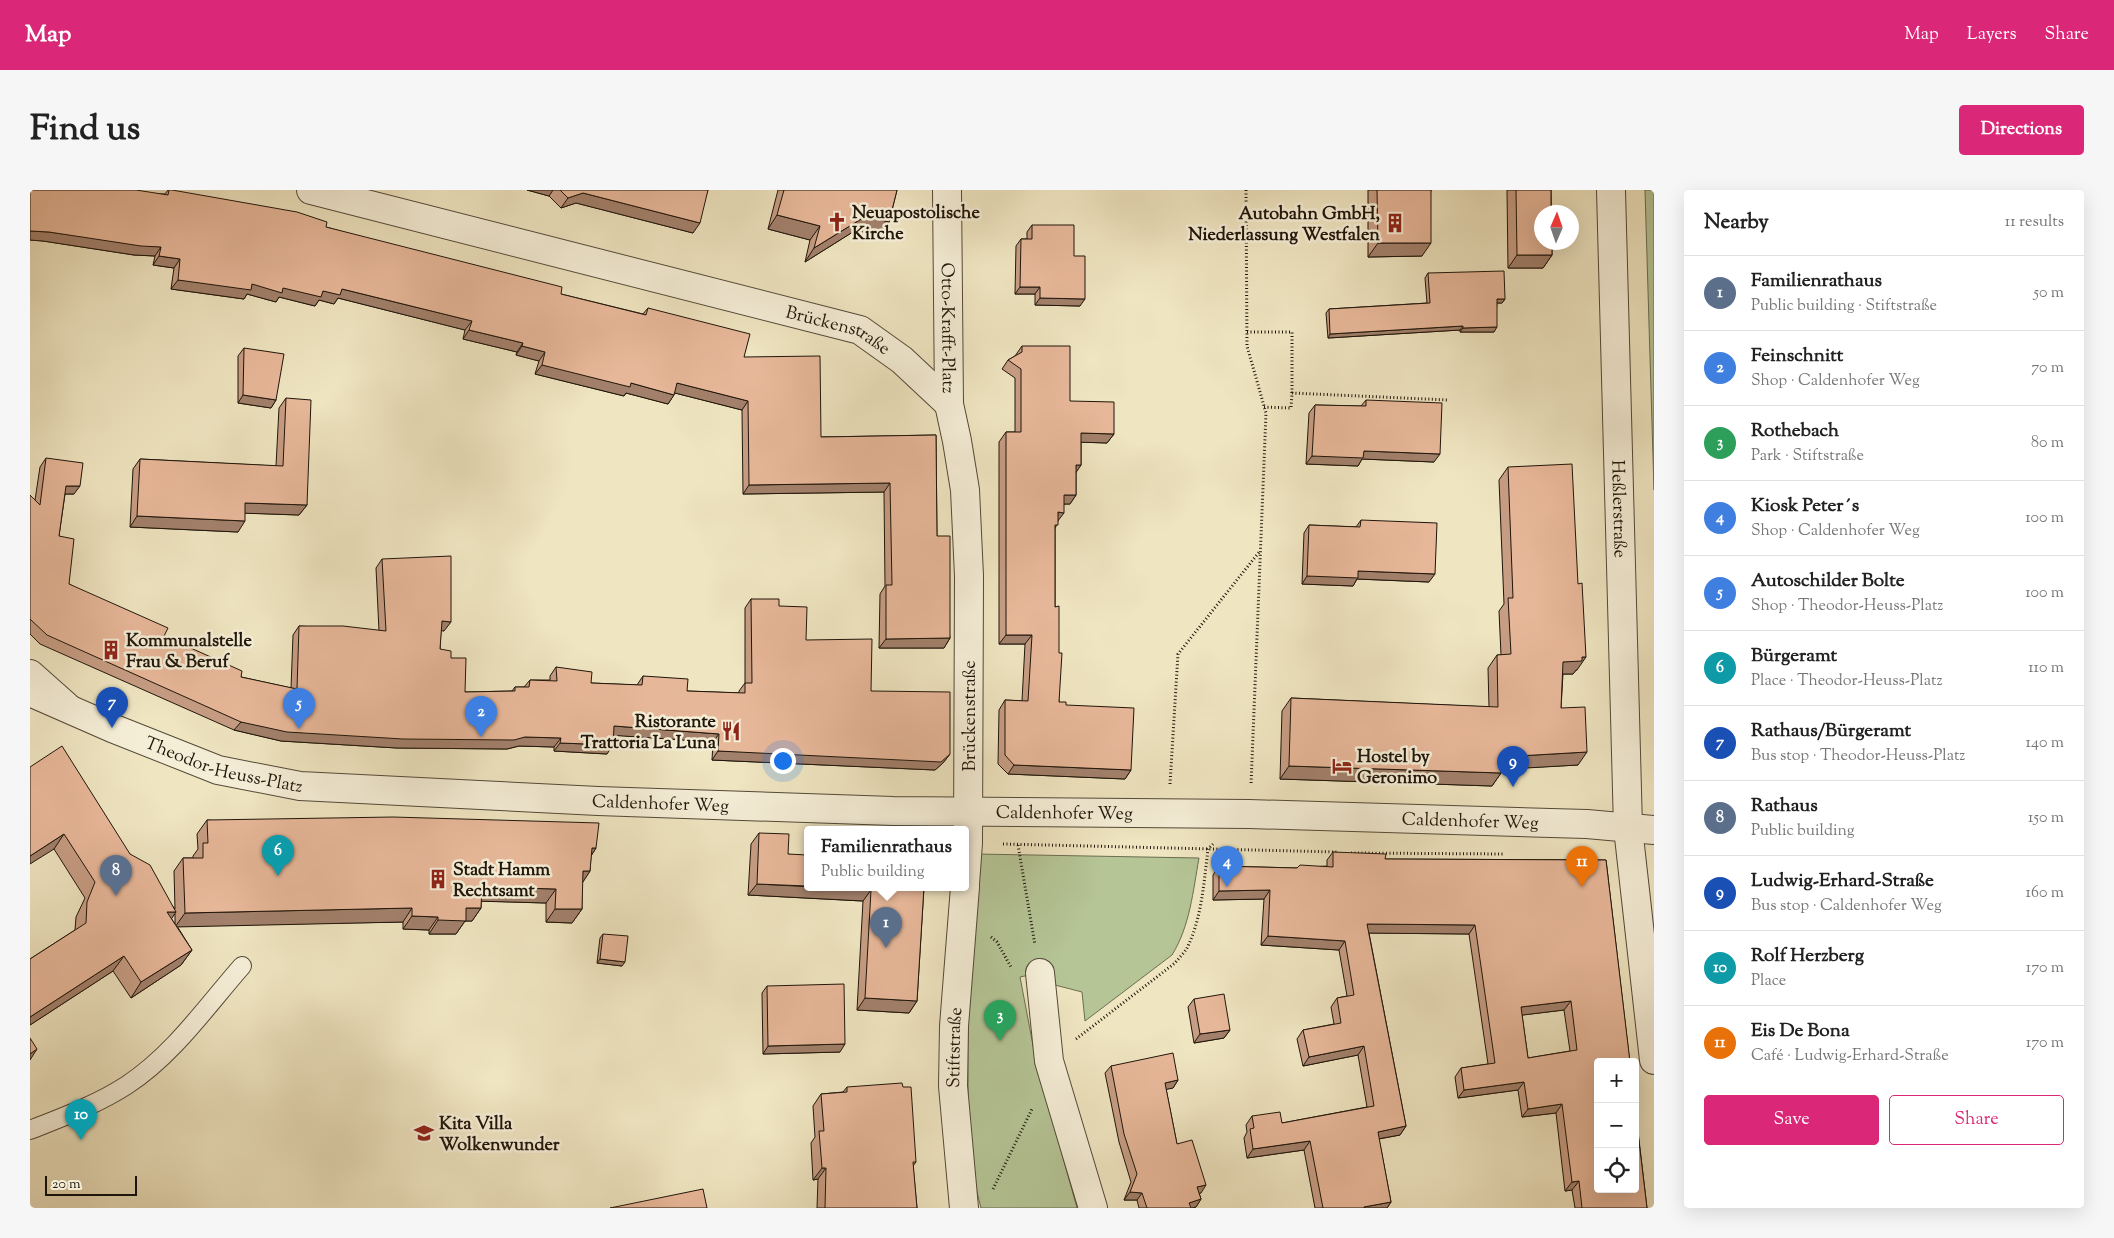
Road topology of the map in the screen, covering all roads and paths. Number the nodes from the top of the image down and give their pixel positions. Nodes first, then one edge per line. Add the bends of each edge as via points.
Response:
1 (311, 190) edge
2 (947, 190) edge
3 (1246, 190) edge
4 (1611, 190) edge
5 (1247, 332) junction
6 (1292, 393) junction
7 (1448, 400) dead end
8 (949, 404) junction
9 (1264, 406) junction
10 (1260, 551) junction
11 (30, 674) edge
12 (30, 692) edge
13 (69, 708) junction
14 (385, 792) joint
15 (968, 811) junction
16 (1168, 812) junction
17 (1249, 814) junction
18 (967, 826) edge
19 (1641, 829) edge
20 (1215, 843) dead end
21 (1208, 849) junction
22 (1510, 854) dead end
23 (965, 891) edge
24 (242, 966) dead end
25 (1040, 973) joint
26 (1654, 1060) edge
27 (1049, 1061) junction
28 (1034, 1106) dead end
29 (30, 1130) edge
30 (992, 1193) dead end
31 (964, 1208) edge
32 (1093, 1208) edge

1 - 8 street, Brückenstraße via 860,330 902,360
2 - 8 street, Otto-Krafft-Platz
3 - 5 path
4 - 19 street, Heßlerstraße
5 - 6 path via 1292,332
5 - 9 path via 1247,346
6 - 7 path
6 - 9 path via 1291,408
8 - 15 street, Brückenstraße via 965,490 969,566
9 - 10 path
10 - 16 path via 1178,654
10 - 17 path
11 - 13 street, Theodor-Heuss-Platz
12 - 13 street, Theodor-Heuss-Platz
13 - 14 street, Theodor-Heuss-Platz via 218,770 300,786
14 - 15 street, Caldenhofer Weg
15 - 16 street, Caldenhofer Weg
15 - 18 street, Stiftstraße
16 - 17 street, Caldenhofer Weg
17 - 19 street, Caldenhofer Weg via 1587,824
19 - 26 street, Heßlerstraße
20 - 21 path
21 - 22 path
21 - 25 path via 1018,844
21 - 27 path via 1199,908 1187,949 1175,963
23 - 31 street, Stiftstraße via 954,1026 953,1086
24 - 29 lane via 170,1048 129,1084 93,1104
25 - 27 street
27 - 32 street
28 - 30 path

